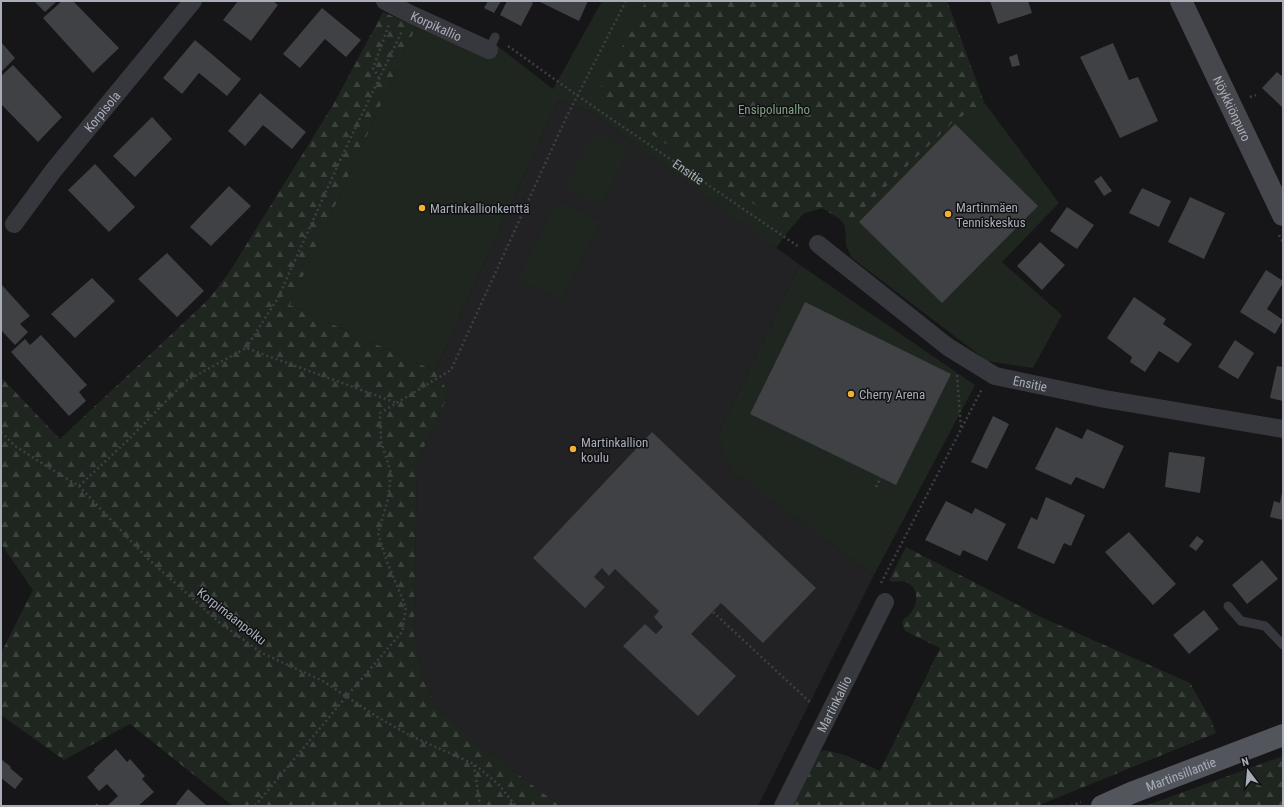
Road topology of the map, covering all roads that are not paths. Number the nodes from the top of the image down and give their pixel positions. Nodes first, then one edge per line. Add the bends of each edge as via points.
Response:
1 (193, 1) edge
2 (1182, 1) edge
3 (397, 8) edge
4 (492, 43) road end
5 (1283, 215) edge
6 (14, 224) dead end
7 (818, 244) dead end
8 (1283, 429) edge
9 (884, 602) dead end
10 (1228, 606) dead end
11 (1283, 645) edge
12 (1283, 735) edge
13 (783, 806) edge
14 (1102, 806) edge

1 - 6 street, Korpisola via 53,171
2 - 5 street, Nöykkiönpuro
3 - 4 street, Korpikallio
7 - 8 street, Ensitie via 948,347 995,376 1105,399
9 - 13 street, Martinkallio
10 - 11 lane via 1241,621 1265,626
12 - 14 main road, Martinsillantie

